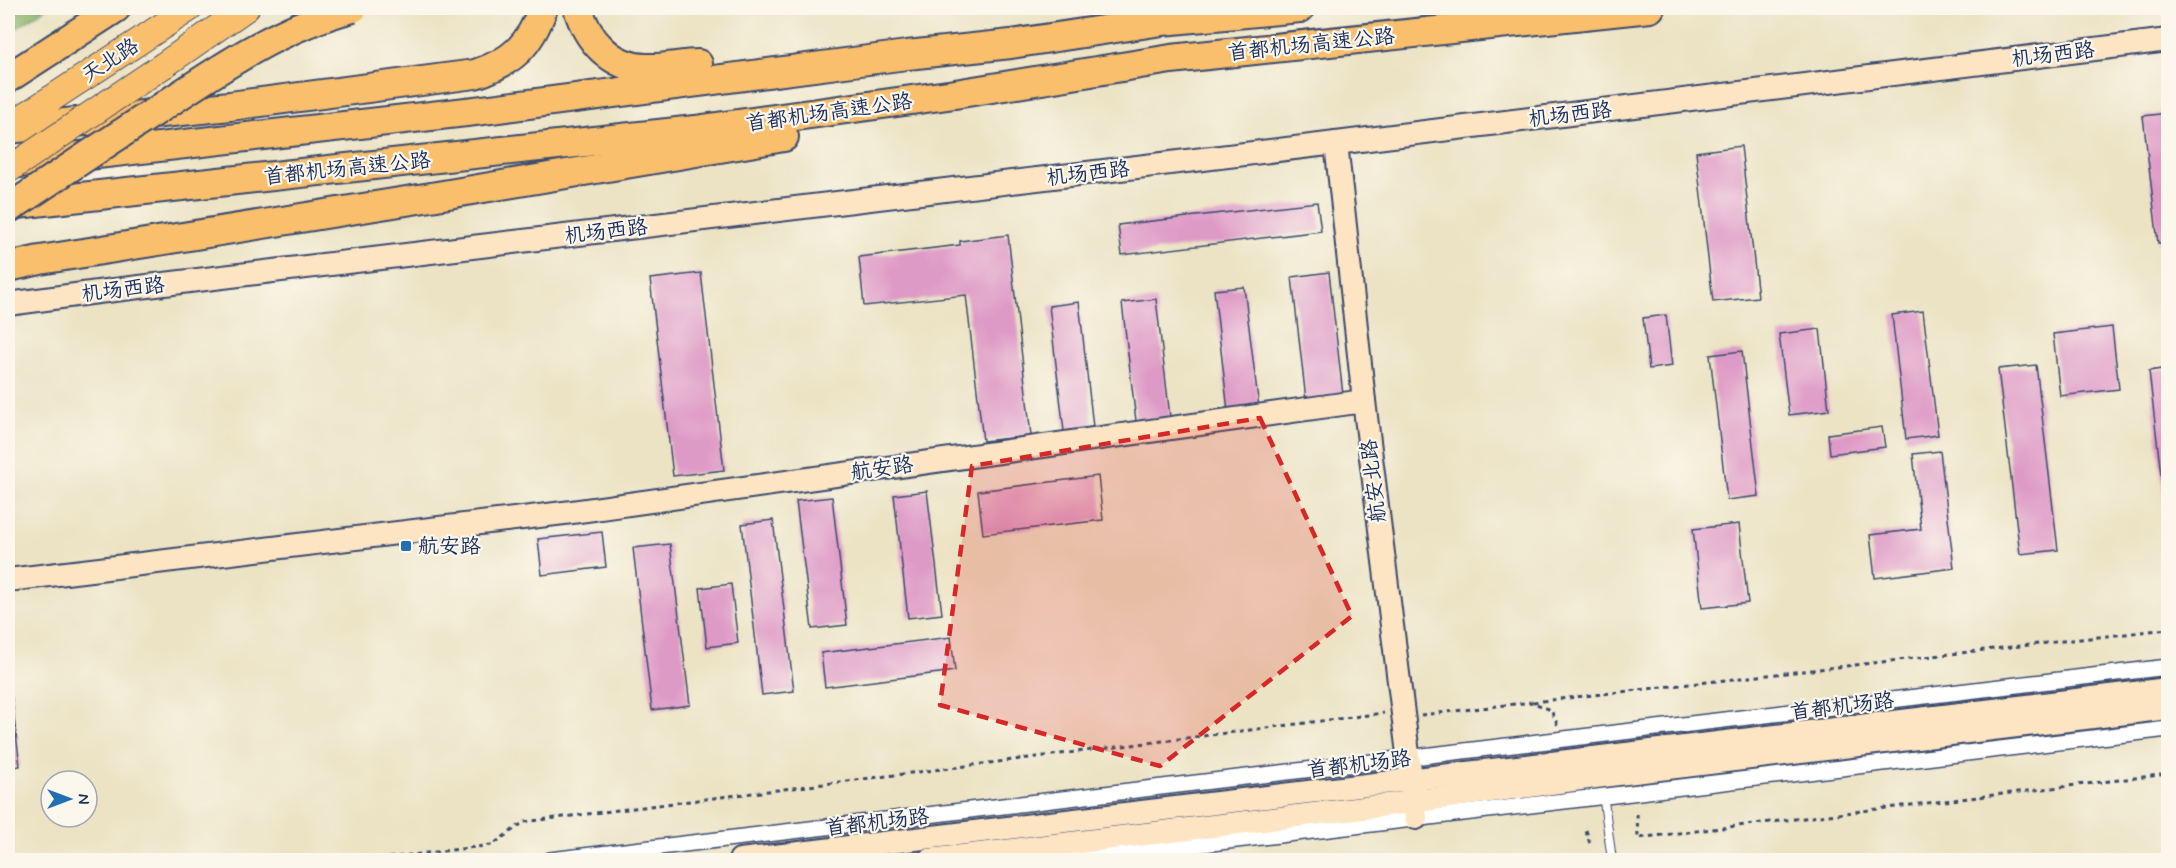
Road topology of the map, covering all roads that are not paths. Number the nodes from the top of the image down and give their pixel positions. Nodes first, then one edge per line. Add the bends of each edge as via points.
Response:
1 (116, 8) edge
2 (190, 8) edge
3 (246, 8) edge
4 (353, 8) edge
5 (543, 8) edge
6 (578, 8) edge
7 (1300, 8) edge
8 (1650, 8) edge
9 (2169, 40) edge
10 (1171, 59) junction
11 (784, 71) junction
12 (8, 78) edge
13 (15, 123) edge
14 (1336, 143) junction
15 (8, 164) edge
16 (8, 170) edge
17 (8, 207) edge
18 (8, 267) edge
19 (8, 304) edge
20 (1364, 401) junction
21 (8, 580) edge
22 (2169, 667) edge
23 (2169, 689) edge
24 (2169, 708) edge
25 (2169, 729) edge
26 (1407, 758) junction
27 (1599, 766) junction
28 (1413, 800) junction
29 (550, 861) edge
30 (740, 861) edge
31 (929, 861) edge
32 (1069, 861) edge
33 (1612, 861) edge

1 - 12 highway
2 - 13 main road, 天北路
3 - 16 main road, bridge
4 - 17 highway, bridge via 287,32 232,61
5 - 13 highway via 531,37 521,49 497,67 475,74 230,106
6 - 11 highway via 581,21 595,42 610,57 626,65 653,68 706,64
7 - 11 highway, 首都机场高速公路 via 1162,21 1011,44
8 - 10 highway, 首都机场高速公路
9 - 14 street, 机场西路
10 - 17 highway, 首都机场高速公路 via 695,130
10 - 18 highway via 1042,93
11 - 15 highway, 首都机场高速公路
14 - 19 street, 机场西路
14 - 20 street, 航安北路
20 - 21 street, 航安路 via 572,512
20 - 26 street, 航安北路
22 - 27 street, 首都机场路
23 - 27 street, 首都机场路
24 - 27 street, 首都机场路
25 - 27 street, 首都机场路
26 - 27 street, 首都机场路
26 - 28 street, 航安北路
26 - 29 street, 首都机场路
27 - 28 street, 首都机场路
27 - 33 lane
28 - 30 street, 首都机场路
28 - 31 street, 首都机场路
28 - 32 street, 首都机场路

